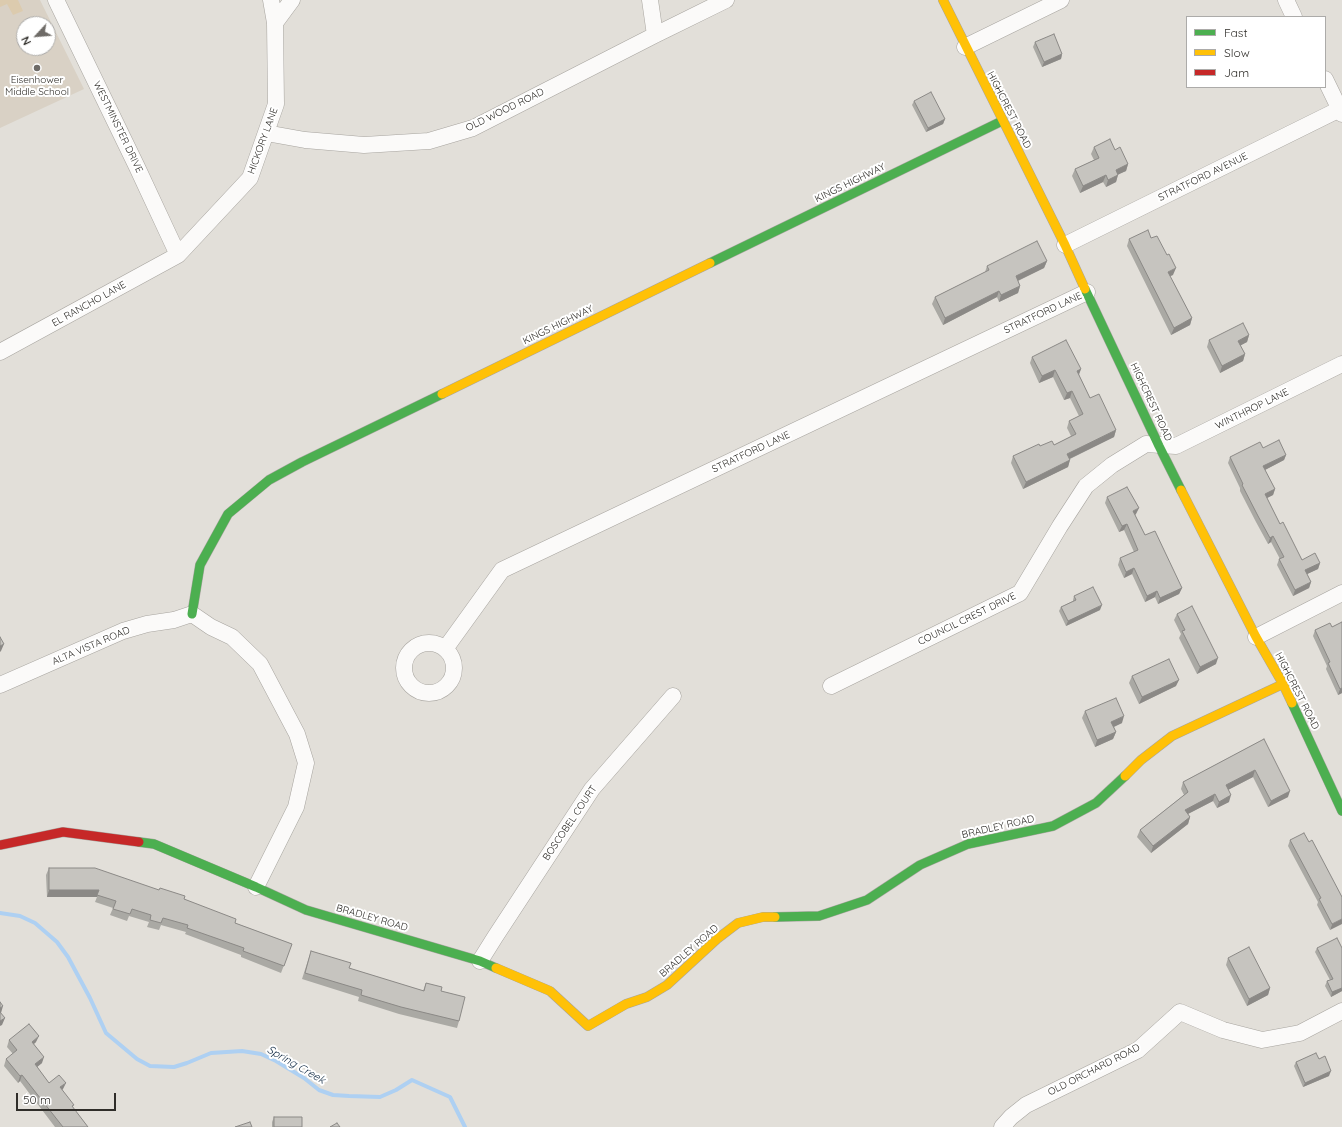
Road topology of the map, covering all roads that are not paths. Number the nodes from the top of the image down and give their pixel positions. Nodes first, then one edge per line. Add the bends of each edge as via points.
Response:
1 (56, 0) edge
2 (271, 0) edge
3 (292, 0) edge
4 (650, 0) edge
5 (726, 0) edge
6 (944, 0) edge
7 (1061, 0) edge
8 (1286, 0) edge
9 (1294, 16) edge
10 (275, 22) junction
11 (655, 35) junction
12 (966, 47) junction
13 (1326, 81) edge
14 (1341, 110) edge
15 (1002, 121) junction
16 (266, 133) junction
17 (1065, 245) junction
18 (178, 255) junction
19 (1087, 292) junction
20 (0, 352) edge
21 (1342, 364) edge
22 (1160, 446) junction
23 (1342, 593) edge
24 (192, 614) junction
25 (1256, 636) junction
26 (445, 649) dead end
27 (1283, 684) junction
28 (0, 685) edge
29 (831, 686) dead end
30 (673, 696) dead end
31 (1342, 810) edge
32 (0, 845) edge
33 (256, 887) junction
34 (480, 961) junction
35 (1342, 1011) edge
36 (1002, 1127) edge

1 - 18 street, WESTMINSTER DRIVE via 138,166
2 - 10 street, HICKORY LANE
3 - 10 street
4 - 11 street
5 - 11 street, OLD WOOD ROAD
6 - 12 street, HIGHCREST ROAD
7 - 12 street
8 - 9 street
10 - 16 street, HICKORY LANE via 276,104
11 - 16 street, OLD WOOD ROAD via 473,128 429,141 364,145 305,140
12 - 15 street, HIGHCREST ROAD
13 - 14 street
14 - 17 street, STRATFORD AVENUE
15 - 17 street, HIGHCREST ROAD
15 - 24 street, KINGS HIGHWAY via 269,480 228,514 200,565
16 - 18 street, HICKORY LANE via 250,178
17 - 19 street, HIGHCREST ROAD
18 - 20 street, EL RANCHO LANE
19 - 22 street, HIGHCREST ROAD
19 - 26 street, STRATFORD LANE via 502,570
21 - 22 street, WINTHROP LANE via 1176,446
22 - 25 street, HIGHCREST ROAD
22 - 29 street, COUNCIL CREST DRIVE via 1146,444 1112,465 1086,486 1020,593
23 - 25 street
24 - 28 street, ALTA VISTA ROAD via 123,631
24 - 33 street via 232,637 260,664 297,734 306,762 296,807
25 - 27 street, HIGHCREST ROAD
27 - 31 street, HIGHCREST ROAD
27 - 34 street, BRADLEY ROAD via 1172,736 1141,760 1096,803 1053,826 968,844 920,865 867,900 819,916 763,916 738,924 717,939 667,985 646,997 626,1004 588,1026 550,991
30 - 34 street, BOSCOBEL COURT via 592,789
32 - 33 street, BRADLEY ROAD via 63,832 154,844
33 - 34 street, BRADLEY ROAD via 306,910
35 - 36 street, OLD ORCHARD ROAD via 1300,1033 1262,1040 1223,1030 1180,1012 1138,1050 1026,1105

